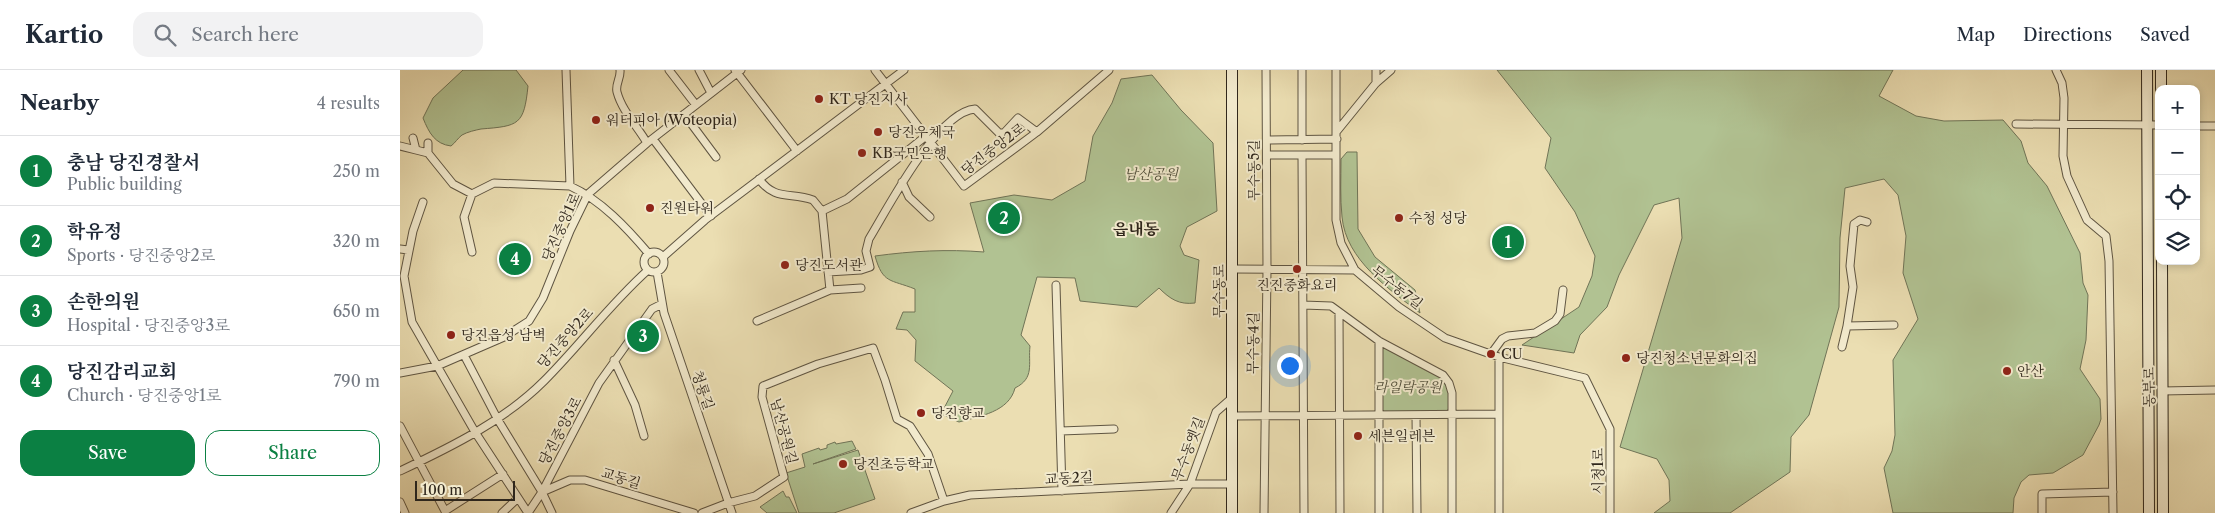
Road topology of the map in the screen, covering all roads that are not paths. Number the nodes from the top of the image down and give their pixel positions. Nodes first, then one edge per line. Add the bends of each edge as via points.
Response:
1 (566, 70) edge
2 (670, 70) edge
3 (699, 70) edge
4 (876, 70) edge
5 (904, 70) edge
6 (1109, 70) edge
7 (1232, 70) edge
8 (1266, 70) edge
9 (1302, 70) edge
10 (1336, 70) edge
11 (1376, 70) edge
12 (1391, 70) edge
13 (2056, 70) edge
14 (2147, 70) edge
15 (2161, 70) edge
16 (622, 71) edge
17 (737, 71) edge
18 (1376, 83) junction
19 (886, 84) junction
20 (2161, 85) edge
21 (711, 93) junction
22 (696, 105) junction
23 (684, 114) junction
24 (2016, 124) dead end
25 (2064, 125) junction
26 (2147, 125) junction
27 (2155, 126) edge
28 (2200, 126) edge
29 (2215, 126) edge
30 (1337, 131) junction
31 (1037, 132) junction
32 (926, 136) junction
33 (412, 138) dead end
34 (1336, 139) junction
35 (1267, 140) junction
36 (1302, 140) junction
37 (650, 141) junction
38 (931, 142) junction
39 (428, 143) dead end
40 (400, 146) edge
41 (416, 150) junction
42 (797, 152) junction
43 (428, 153) junction
44 (1267, 155) junction
45 (1302, 156) junction
46 (1336, 156) junction
47 (716, 157) dead end
48 (759, 179) junction
49 (902, 182) junction
50 (570, 186) junction
51 (472, 194) junction
52 (588, 194) junction
53 (423, 202) dead end
54 (822, 211) junction
55 (711, 216) junction
56 (930, 217) dead end
57 (1867, 222) dead end
58 (400, 249) edge
59 (408, 250) junction
60 (472, 252) dead end
61 (649, 254) junction
62 (663, 257) junction
63 (2162, 265) edge
64 (1233, 269) junction
65 (648, 270) junction
66 (1267, 270) junction
67 (1303, 270) junction
68 (1355, 270) junction
69 (657, 272) junction
70 (828, 272) junction
71 (402, 277) edge
72 (1056, 285) dead end
73 (861, 288) dead end
74 (830, 290) junction
75 (1563, 290) dead end
76 (662, 304) junction
77 (1303, 305) junction
78 (1340, 313) junction
79 (757, 321) dead end
80 (1894, 325) dead end
81 (1847, 326) junction
82 (1379, 341) junction
83 (1842, 347) dead end
84 (1491, 354) junction
85 (464, 355) junction
86 (1499, 356) junction
87 (614, 360) junction
88 (437, 366) junction
89 (400, 373) edge
90 (2215, 390) edge
91 (2162, 391) junction
92 (1232, 398) junction
93 (1452, 414) junction
94 (1499, 414) junction
95 (1416, 415) junction
96 (1232, 416) junction
97 (1302, 416) junction
98 (1340, 416) junction
99 (1378, 416) junction
100 (1265, 417) junction
101 (498, 420) junction
102 (400, 426) edge
103 (1114, 429) dead end
104 (1610, 429) joint
105 (1061, 431) junction
106 (475, 432) junction
107 (644, 436) dead end
108 (418, 462) junction
109 (400, 471) edge
110 (503, 474) junction
111 (1190, 484) junction
112 (1232, 484) junction
113 (1062, 491) junction
114 (542, 492) junction
115 (2113, 492) junction
116 (518, 498) junction
117 (944, 501) junction
118 (400, 502) edge
119 (728, 503) junction
120 (669, 505) junction
121 (444, 512) edge
122 (405, 513) edge
123 (502, 513) edge
124 (528, 513) edge
125 (552, 513) edge
126 (671, 513) edge
127 (694, 513) edge
128 (702, 513) edge
129 (732, 513) edge
130 (911, 513) edge
131 (1171, 513) edge
132 (1232, 513) edge
133 (1264, 513) edge
134 (1304, 513) edge
135 (1340, 513) edge
136 (1379, 513) edge
137 (1417, 513) edge
138 (1452, 513) edge
139 (1499, 513) edge
140 (1610, 513) edge
141 (2042, 513) edge
142 (2113, 513) edge
143 (2149, 513) edge
144 (2163, 513) edge

1 - 50 street
2 - 22 street
3 - 21 street
4 - 19 street
5 - 19 street
6 - 31 street, 당진중앙2로
7 - 64 street, 무수동로
8 - 35 street, 무수동5길
9 - 36 street
10 - 30 street, 무수동7길
11 - 18 street
12 - 18 street
13 - 25 street via 2062,82
14 - 26 street
15 - 20 street
16 - 37 street via 616,83 618,94 630,118
17 - 21 street, 당진중앙1로
17 - 42 street
18 - 30 street
19 - 32 street
19 - 42 street
21 - 22 street, 당진중앙1로
22 - 23 street, 당진중앙1로
23 - 37 street, 당진중앙1로
23 - 47 street
24 - 25 street
25 - 26 street
25 - 115 street via 2067,176 2086,220 2106,236
26 - 27 street
26 - 143 street
28 - 29 street
30 - 34 street, 무수동7길
31 - 38 street, 당진중앙2로 via 1018,118 1004,133 999,133 975,110 966,110
31 - 38 street, 당진중앙2로 via 964,186
32 - 38 street
32 - 54 street via 846,199
33 - 41 street
34 - 36 street
34 - 46 street, 무수동7길
35 - 36 street
35 - 44 street, 무수동5길
37 - 52 street, 당진중앙1로
37 - 55 street
38 - 49 street
39 - 43 street
40 - 41 street
41 - 43 street
42 - 48 street
43 - 51 street via 453,184
44 - 45 street
44 - 66 street, 무수동5길
45 - 46 street
45 - 67 street
46 - 68 street, 무수동7길 via 1336,220 1341,243
48 - 54 street via 767,190 813,200
48 - 55 street
49 - 56 street via 909,197
49 - 70 street via 869,239 866,251 870,267
50 - 51 street via 494,184
50 - 52 street
51 - 60 street via 464,217
52 - 61 street
52 - 85 street, 당진중앙1로 via 543,298 529,321 504,338
53 - 59 street
54 - 70 street
55 - 62 street
57 - 81 street via 1860,220 1854,224 1850,266 1853,287
58 - 59 street
59 - 71 street
61 - 62 street via 658,253
61 - 65 street via 644,262
62 - 69 street via 664,266
63 - 91 street, 동부로
64 - 66 street
64 - 92 street, 무수동로
65 - 69 street
65 - 101 street, 당진중앙2로 via 622,293 543,382
66 - 67 street
66 - 100 street, 무수동4길
67 - 68 street
67 - 77 street
68 - 84 street, 무수동7길 via 1399,307 1445,338
69 - 76 street, 청룡길
70 - 74 street
71 - 88 street via 412,322
72 - 105 street
73 - 74 street
74 - 79 street
75 - 84 street via 1560,314 1555,321 1535,333 1502,339
76 - 87 street, 당진중앙3로 via 652,309
76 - 119 street, 청룡길
77 - 78 street via 1331,306
77 - 97 street
78 - 82 street
78 - 98 street
80 - 81 street
81 - 83 street
82 - 93 street via 1443,375 1451,387
82 - 99 street
84 - 86 street, 무수동7길
85 - 88 street, 당진중앙1로
85 - 101 street
86 - 94 street
86 - 104 street, 무수동7길 via 1585,378
87 - 107 street via 635,405
87 - 114 street, 당진중앙3로
88 - 89 street, 당진중앙1로
88 - 106 street
90 - 91 street
91 - 144 street, 동부로
92 - 96 street, 무수동로
92 - 111 street, 무수동옛길 via 1216,412
93 - 94 street
93 - 95 street
93 - 138 street
94 - 139 street
95 - 99 street
95 - 137 street
96 - 100 street
96 - 112 street, 무수동로
97 - 98 street
97 - 100 street
97 - 134 street
98 - 99 street
98 - 135 street
99 - 136 street
100 - 133 street, 무수동4길
101 - 106 street, 당진중앙2로
101 - 114 street
102 - 108 street
103 - 105 street
104 - 140 street, 시청1로
105 - 113 street
106 - 108 street, 당진중앙2로
106 - 110 street
108 - 109 street, 당진중앙2로
108 - 121 street
110 - 116 street
110 - 121 street
111 - 112 street, 교동2길
111 - 113 street, 교동2길
111 - 131 street, 무수동옛길
112 - 132 street, 무수동로
113 - 117 street, 교동2길 via 970,495
114 - 120 street, 교동길 via 570,480 585,480
114 - 124 street, 당진중앙3로
114 - 125 street
115 - 141 street via 2042,494
115 - 142 street
116 - 123 street
116 - 124 street
117 - 119 street, 남산공원길 via 928,454 910,426 897,419 873,348 818,364 763,386 762,397 784,478 755,496
117 - 130 street, 교동2길
118 - 122 street
119 - 128 street
119 - 129 street, 청룡길
120 - 126 street
120 - 127 street, 교동길

